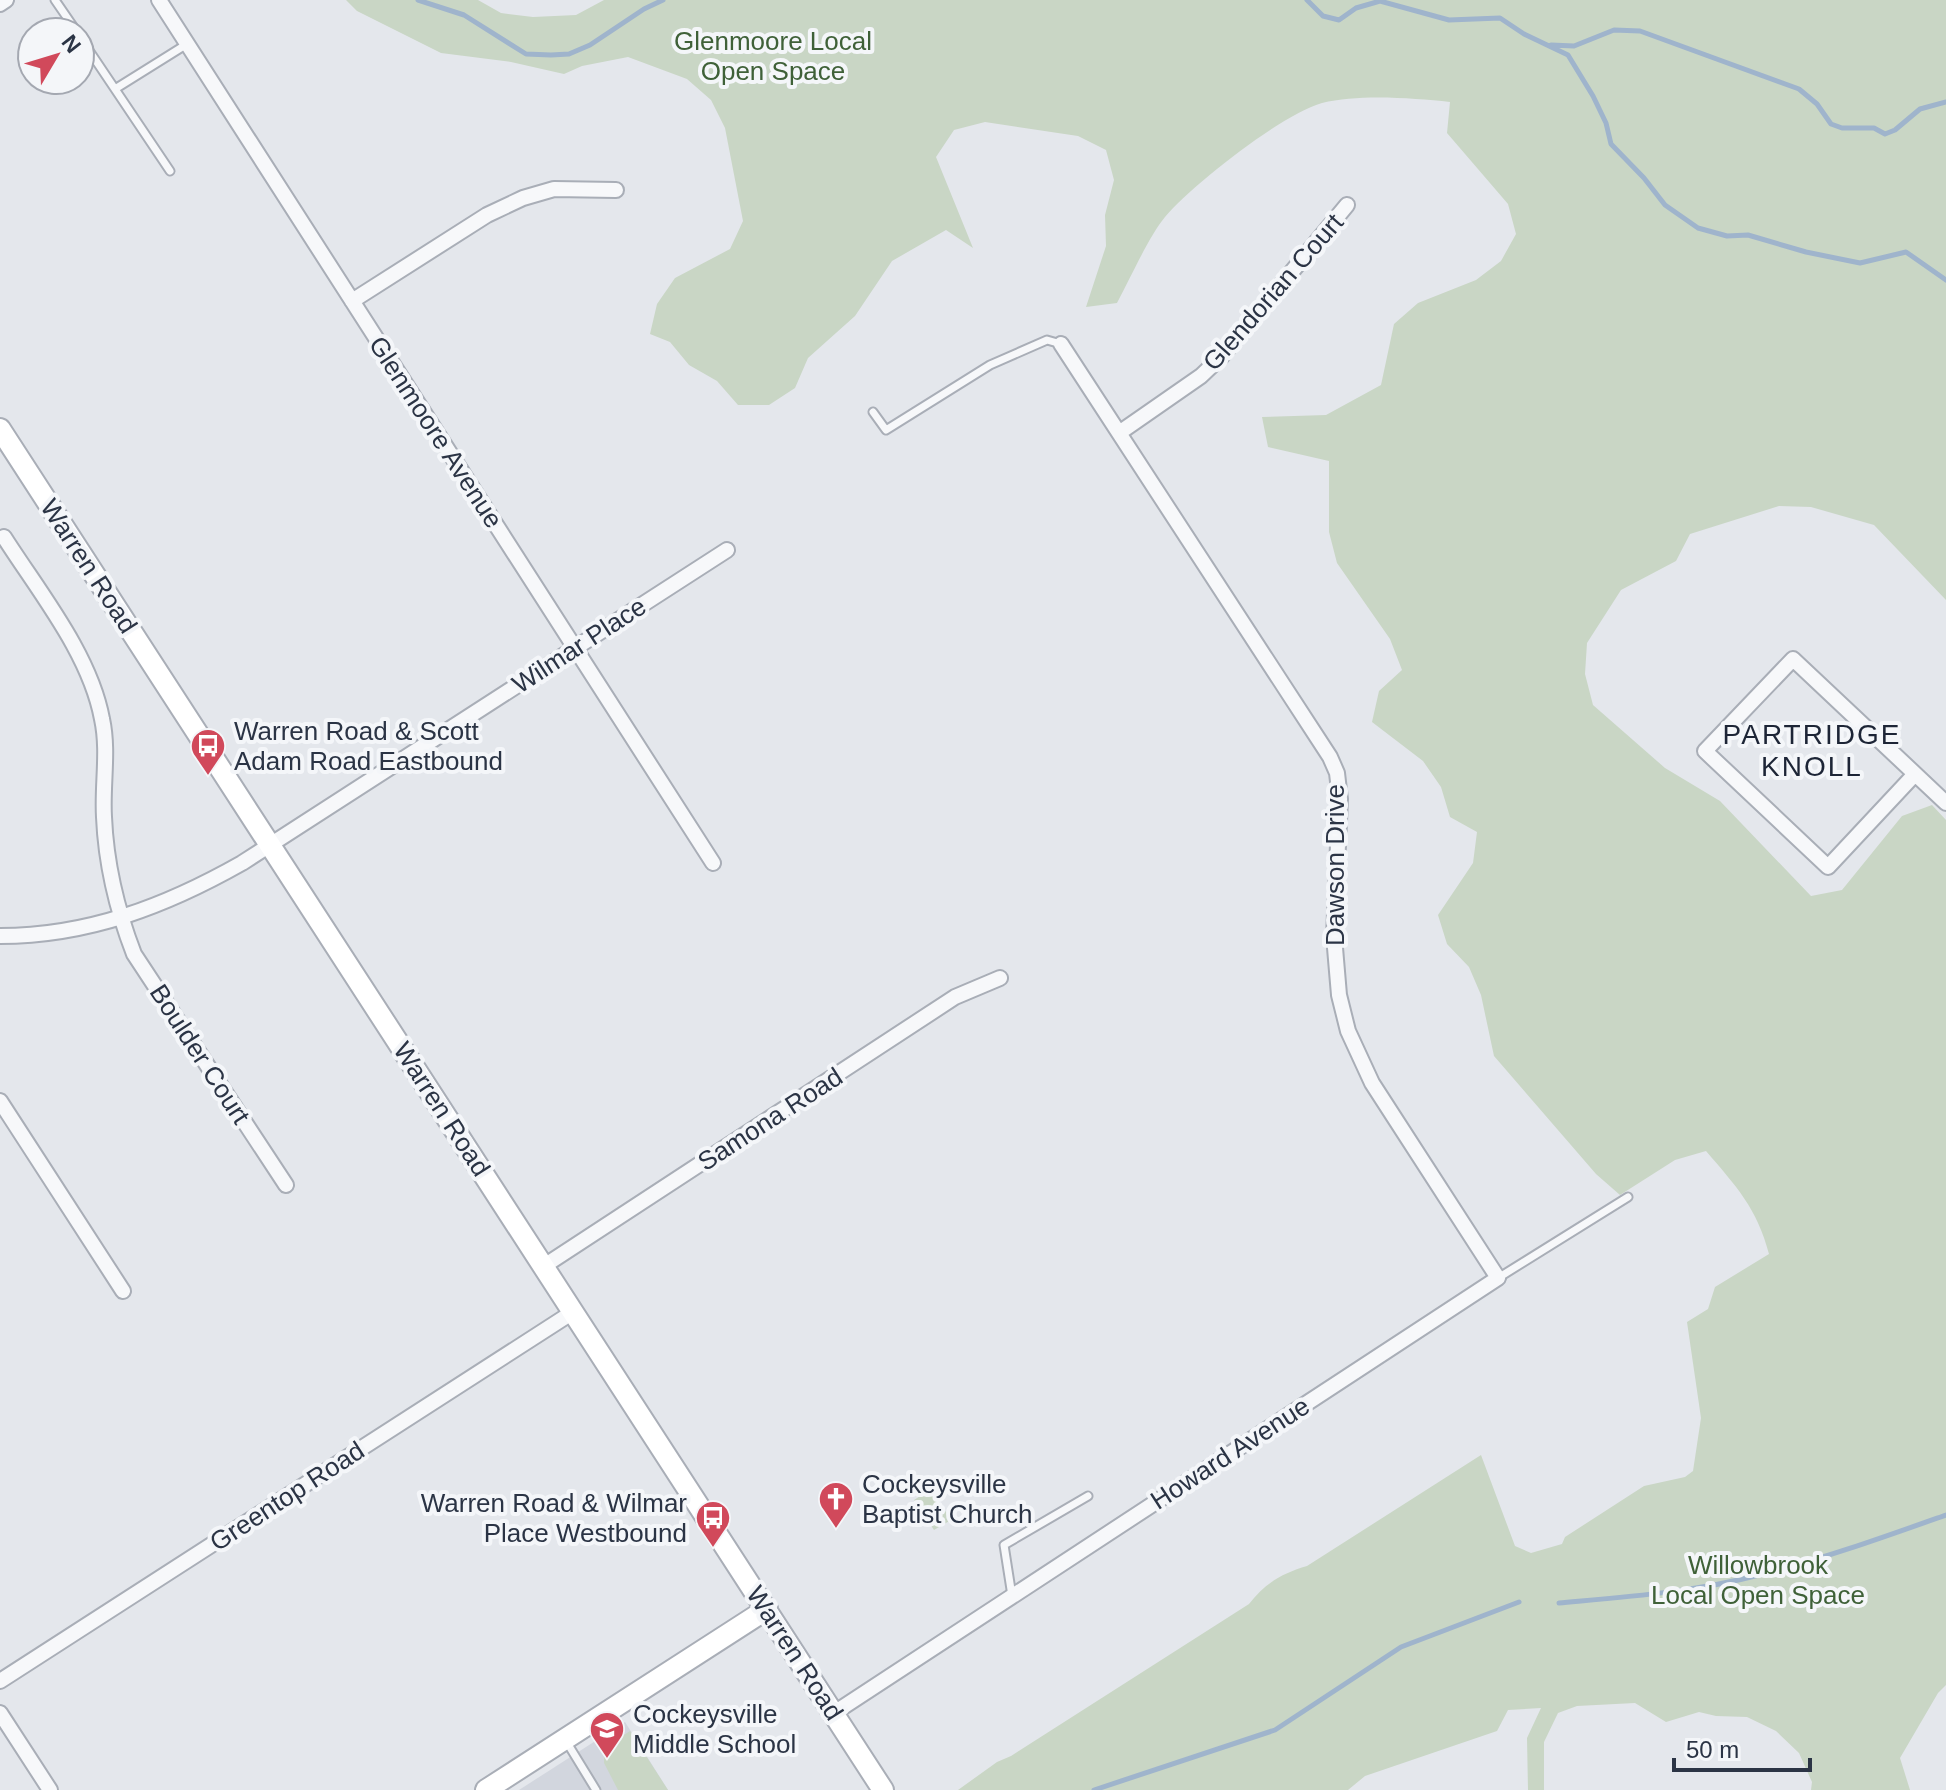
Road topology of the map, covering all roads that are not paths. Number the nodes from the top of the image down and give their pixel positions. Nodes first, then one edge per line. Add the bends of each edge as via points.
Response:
1 (6, 0) edge
2 (159, 0) edge
3 (0, 4) edge
4 (187, 44) junction
5 (96, 61) edge
6 (115, 89) junction
7 (170, 171) dead end
8 (616, 190) dead end
9 (1347, 205) dead end
10 (352, 301) junction
11 (1061, 344) joint
12 (873, 412) dead end
13 (0, 429) edge
14 (1119, 433) junction
15 (4, 537) dead end
16 (727, 550) dead end
17 (575, 648) junction
18 (1915, 774) junction
19 (1946, 803) edge
20 (270, 845) junction
21 (713, 863) dead end
22 (120, 919) junction
23 (0, 936) edge
24 (1000, 978) dead end
25 (0, 1101) edge
26 (286, 1185) dead end
27 (1628, 1197) dead end
28 (544, 1266) junction
29 (1498, 1278) junction
30 (123, 1291) dead end
31 (573, 1312) junction
32 (1088, 1496) dead end
33 (1012, 1596) junction
34 (767, 1609) junction
35 (0, 1681) edge
36 (0, 1713) edge
37 (834, 1713) junction
38 (565, 1739) junction
39 (50, 1790) edge
40 (486, 1790) edge
41 (596, 1790) edge
42 (883, 1790) edge

1 - 3 street
2 - 4 street, Glenmoore Avenue
4 - 6 lane
4 - 10 street, Glenmoore Avenue
5 - 6 lane
6 - 7 lane
8 - 10 street via 554,189 523,198 487,215
9 - 14 street, Glendorian Court via 1222,356
10 - 17 street, Glenmoore Avenue
11 - 12 lane via 1047,340 990,365 886,430
11 - 14 street, Dawson Drive
13 - 20 street, Warren Road
14 - 29 street, Dawson Drive via 1330,757 1340,799 1335,961 1348,1031 1372,1083
15 - 22 street, Boulder Court via 94,687 103,721 108,867
16 - 17 street, Wilmar Place
17 - 20 street, Wilmar Place
17 - 21 street, Glenmoore Avenue
18 - 18 street via 1793,659 1705,751 1828,867
18 - 19 street
20 - 22 street, Wilmar Place via 198,888
20 - 28 street, Warren Road
22 - 23 street, Wilmar Place via 52,934
22 - 26 street, Boulder Court via 134,954
24 - 28 street, Samona Road via 955,997
25 - 30 street
27 - 29 lane, Howard Avenue
28 - 31 street, Warren Road
29 - 33 street, Howard Avenue
31 - 34 street, Warren Road
31 - 35 street, Greentop Road
32 - 33 lane via 1004,1545
33 - 37 street, Howard Avenue
34 - 37 street, Warren Road
34 - 38 street
36 - 39 street
37 - 42 street, Warren Road
38 - 40 street
38 - 41 lane

